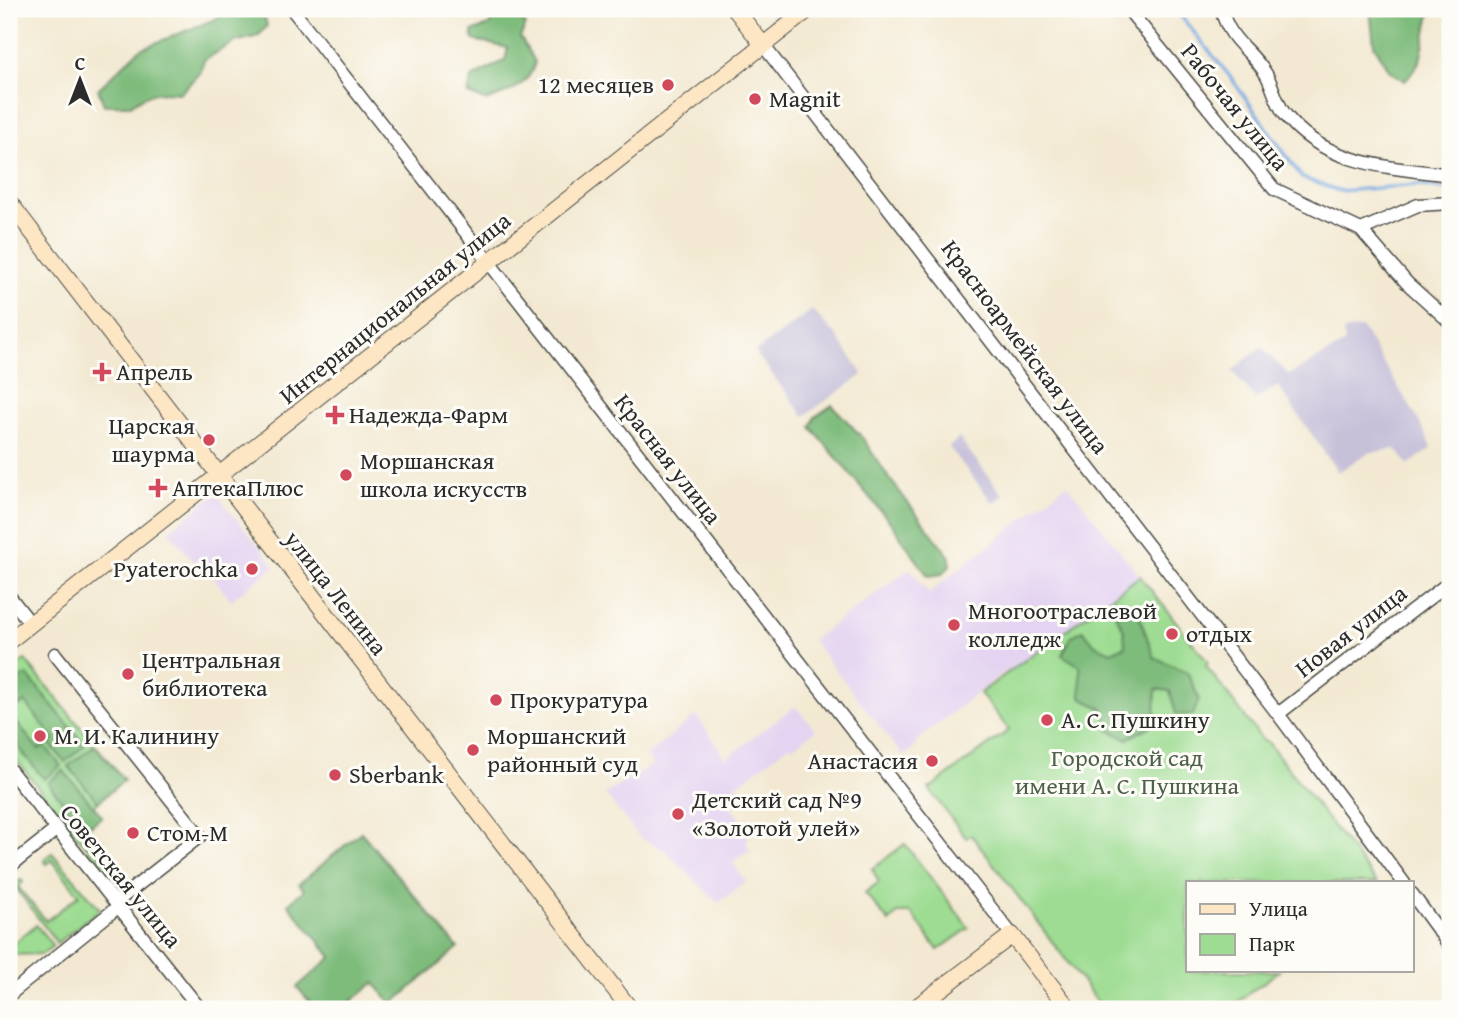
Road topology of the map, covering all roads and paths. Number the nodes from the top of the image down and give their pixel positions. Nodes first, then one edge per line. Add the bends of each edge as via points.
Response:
1 (292, 9) edge
2 (735, 9) edge
3 (809, 9) edge
4 (1128, 9) edge
5 (1221, 9) edge
6 (763, 45) junction
7 (1450, 175) edge
8 (9, 202) edge
9 (1450, 203) edge
10 (1361, 230) junction
11 (488, 262) junction
12 (1450, 322) edge
13 (219, 478) junction
14 (1450, 582) edge
15 (9, 596) edge
16 (31, 624) junction
17 (9, 641) edge
18 (55, 654) dead end
19 (1278, 714) junction
20 (9, 769) edge
21 (57, 829) junction
22 (9, 867) edge
23 (1403, 881) edge
24 (1414, 897) edge
25 (118, 904) junction
26 (1012, 935) junction
27 (1450, 946) edge
28 (9, 995) edge
29 (200, 1009) edge
30 (630, 1009) edge
31 (914, 1009) edge
32 (1069, 1009) edge

1 - 11 street, Красная улица
2 - 6 main road, Красноармейская улица
3 - 6 main road, Интернациональная улица
4 - 10 street, Рабочая улица via 1274,189
5 - 7 street, Рабочая улица via 1227,29 1266,74 1283,112 1311,141 1358,163
6 - 11 main road, Интернациональная улица
6 - 19 street, Красноармейская улица
8 - 13 main road, улица Ленина
9 - 10 street via 1418,205
10 - 12 street, Рабочая улица via 1407,283
11 - 13 main road, Интернациональная улица
11 - 26 street, Красная улица
13 - 16 main road, Интернациональная улица
13 - 30 main road, улица Ленина
14 - 19 street, Новая улица
15 - 16 street
16 - 17 main road, Интернациональная улица
18 - 25 street via 200,836
19 - 23 street, Красноармейская улица
20 - 21 street, Советская улица
21 - 22 street
21 - 25 street, Советская улица
24 - 27 street
25 - 28 street
25 - 29 street, Советская улица
26 - 31 main road
26 - 32 main road

